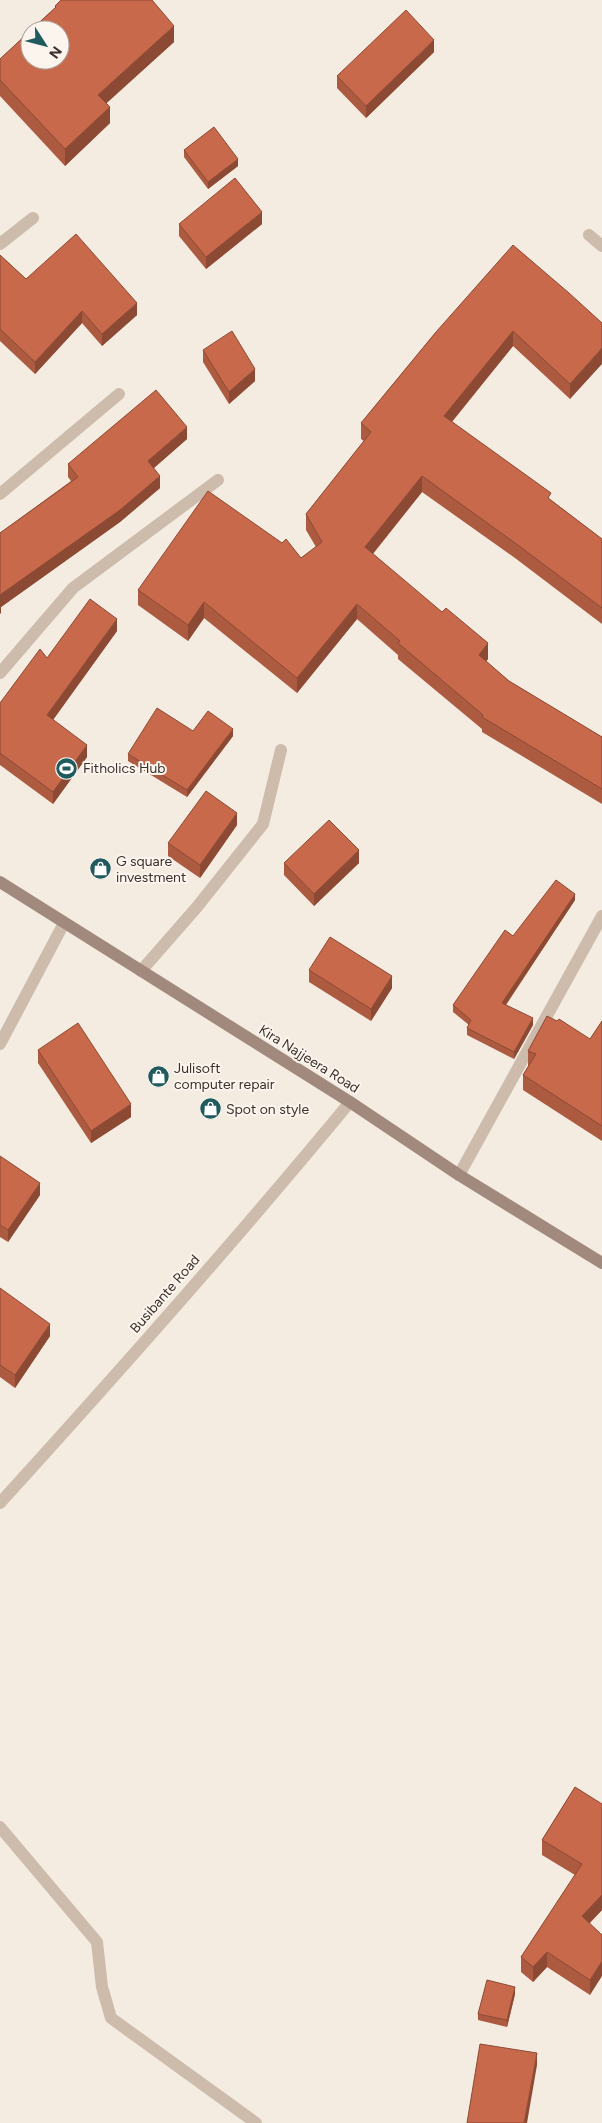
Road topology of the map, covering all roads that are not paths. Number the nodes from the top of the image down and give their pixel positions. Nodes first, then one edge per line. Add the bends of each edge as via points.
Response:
1 (33, 218) dead end
2 (589, 234) dead end
3 (0, 244) edge
4 (602, 246) edge
5 (119, 394) dead end
6 (218, 480) dead end
7 (0, 494) edge
8 (0, 673) edge
9 (281, 750) dead end
10 (0, 882) edge
11 (602, 916) edge
12 (64, 923) junction
13 (141, 971) junction
14 (0, 1044) edge
15 (350, 1102) junction
16 (458, 1175) junction
17 (602, 1263) edge
18 (0, 1503) edge
19 (0, 1826) edge
20 (256, 2123) edge

1 - 3 street
2 - 4 street
5 - 7 street
6 - 8 street via 73,588
9 - 13 street via 263,824
10 - 12 main road, Kira Najjeera Road
11 - 16 street
12 - 13 main road, Kira Najjeera Road
12 - 14 street
13 - 15 main road, Kira Najjeera Road
15 - 16 main road, Kira Najjeera Road
15 - 18 street, Busibante Road via 105,1387
16 - 17 main road, Kira Najjeera Road
19 - 20 street via 98,1942 102,1988 112,2018

